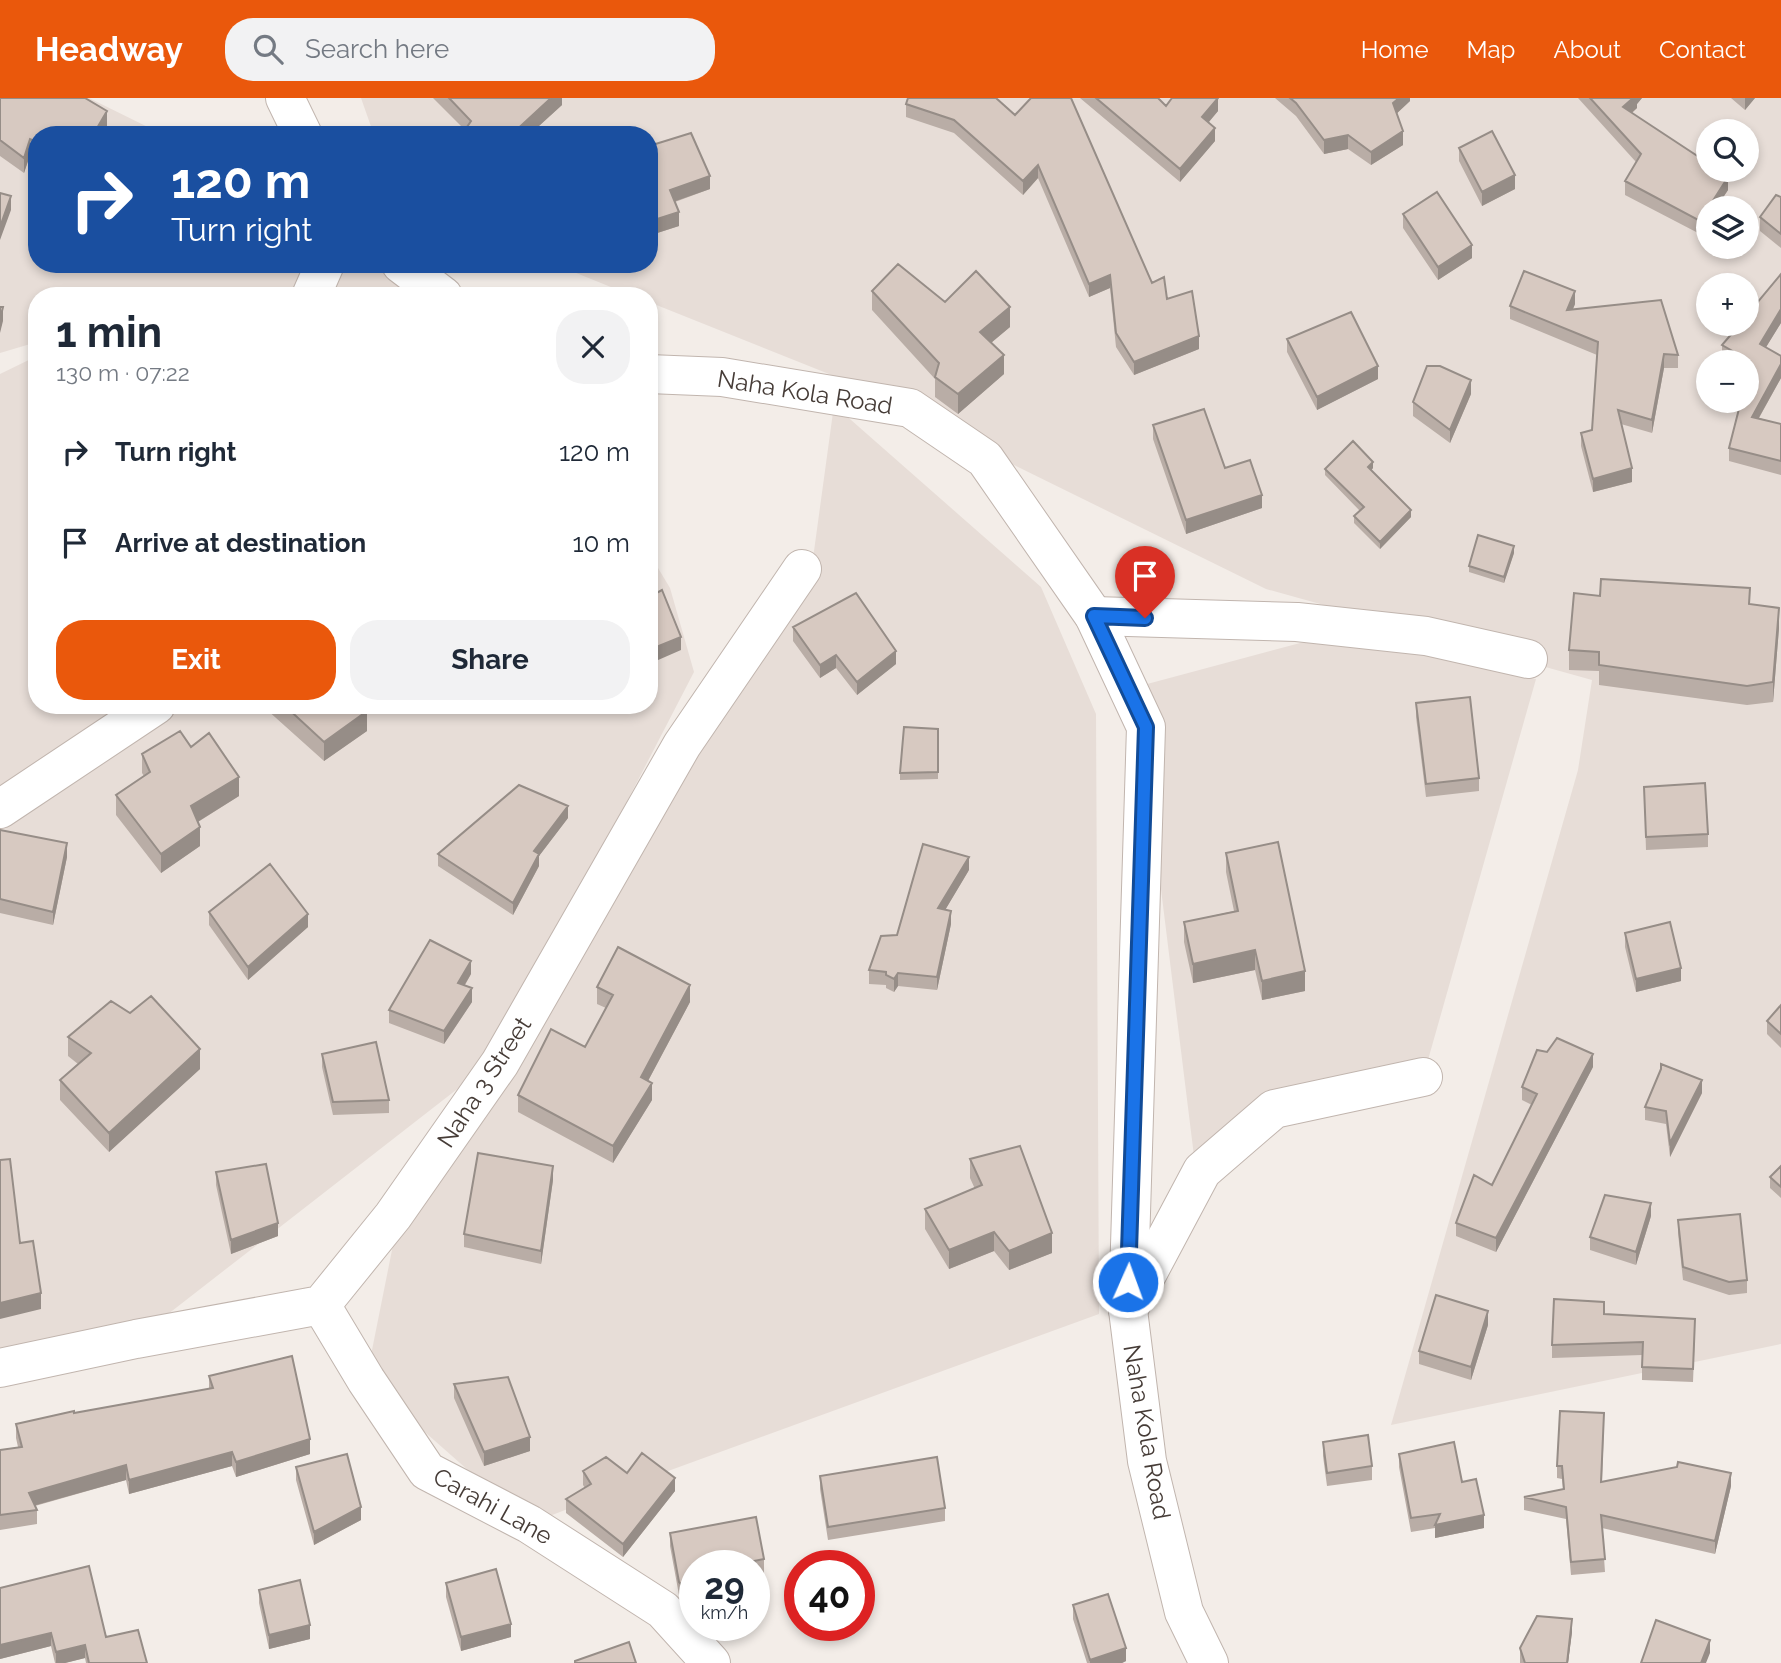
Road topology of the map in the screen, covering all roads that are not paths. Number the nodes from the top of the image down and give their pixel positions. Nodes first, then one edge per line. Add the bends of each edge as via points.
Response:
1 (285, 98) edge
2 (299, 126) edge
3 (413, 273) edge
4 (431, 287) edge
5 (658, 374) edge
6 (802, 569) dead end
7 (1094, 616) junction
8 (1528, 659) dead end
9 (142, 714) edge
10 (0, 809) edge
11 (1423, 1077) dead end
12 (321, 1306) junction
13 (1128, 1310) junction
14 (0, 1368) edge
15 (711, 1663) edge
16 (1209, 1663) edge

1 - 2 street
3 - 4 street
5 - 7 street, Naha Kola Road via 722,377 910,408 985,459
6 - 12 street, Naha 3 Street via 682,745 500,1063 393,1216
7 - 8 street via 1297,622 1426,636
7 - 13 street, Naha Kola Road via 1146,727
9 - 10 street
11 - 13 street via 1275,1109 1202,1171
12 - 14 street
12 - 15 street, Carahi Lane via 427,1471 529,1524 663,1610
13 - 16 street, Naha Kola Road via 1147,1461 1184,1612

